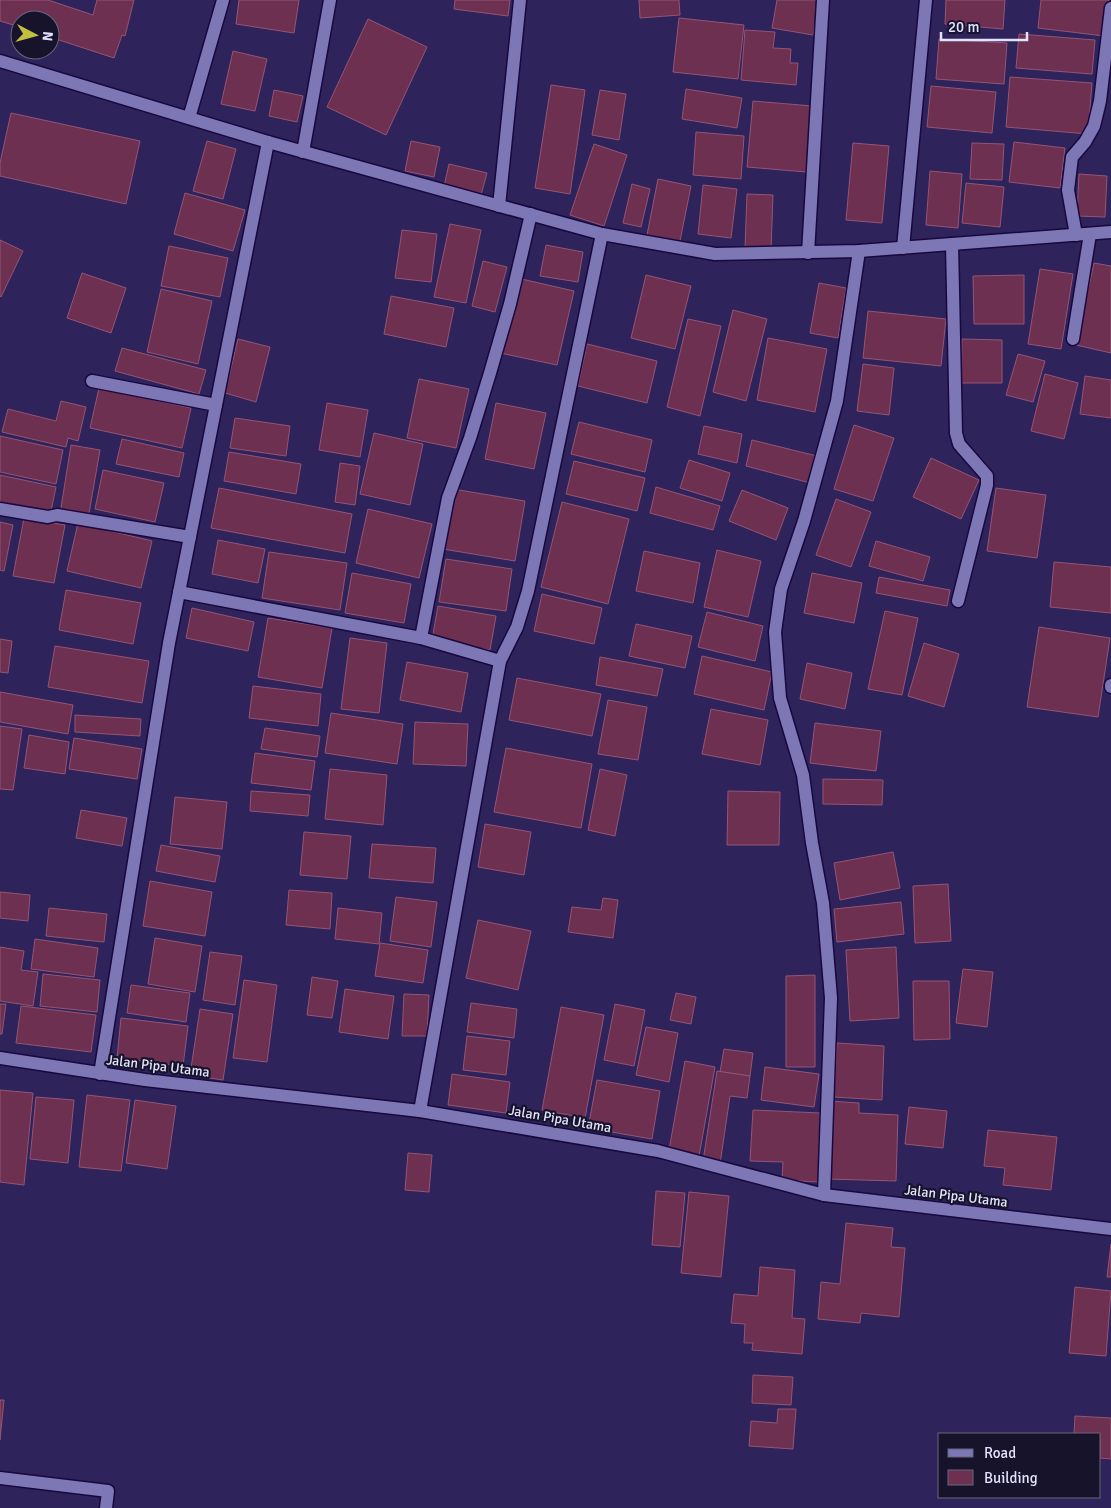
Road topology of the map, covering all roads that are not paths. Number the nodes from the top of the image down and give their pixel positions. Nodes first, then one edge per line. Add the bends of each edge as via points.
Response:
1 (222, 0) edge
2 (330, 0) edge
3 (520, 0) edge
4 (824, 0) edge
5 (926, 0) edge
6 (1111, 8) edge
7 (0, 61) edge
8 (189, 118) junction
9 (268, 142) junction
10 (303, 152) junction
11 (499, 206) junction
12 (531, 214) junction
13 (1111, 232) edge
14 (602, 234) junction
15 (1090, 234) junction
16 (1076, 235) junction
17 (952, 244) junction
18 (903, 248) junction
19 (859, 251) junction
20 (808, 253) junction
21 (1073, 339) dead end
22 (92, 381) dead end
23 (216, 404) junction
24 (0, 509) edge
25 (190, 537) junction
26 (179, 592) junction
27 (958, 601) dead end
28 (421, 638) junction
29 (500, 661) junction
30 (0, 1058) edge
31 (100, 1074) junction
32 (420, 1111) junction
33 (824, 1196) junction
34 (1111, 1229) edge
35 (0, 1478) edge
36 (106, 1508) edge

1 - 8 street
2 - 10 street
3 - 11 street
4 - 20 street
5 - 18 street
6 - 16 street via 1094,126 1072,157 1068,190
7 - 8 street
8 - 9 street
9 - 10 street
9 - 23 street
10 - 11 street
11 - 12 street
12 - 14 street
12 - 28 street via 490,373 448,498
13 - 15 street
14 - 20 street via 716,254
14 - 29 street via 528,591 517,627
15 - 16 street
15 - 21 street
16 - 17 street
17 - 18 street
17 - 27 street via 956,433 959,444 987,476 988,485
18 - 19 street
19 - 20 street
19 - 33 street via 837,401 804,521 781,589 775,632 780,698 803,775 824,912 831,998
22 - 23 street
23 - 25 street
24 - 25 street
25 - 26 street
26 - 28 street
26 - 31 street
28 - 29 street
29 - 32 street
30 - 31 street, Jalan Pipa Utama
31 - 32 street, Jalan Pipa Utama
32 - 33 street, Jalan Pipa Utama via 658,1151
33 - 34 street, Jalan Pipa Utama
35 - 36 street via 108,1492

